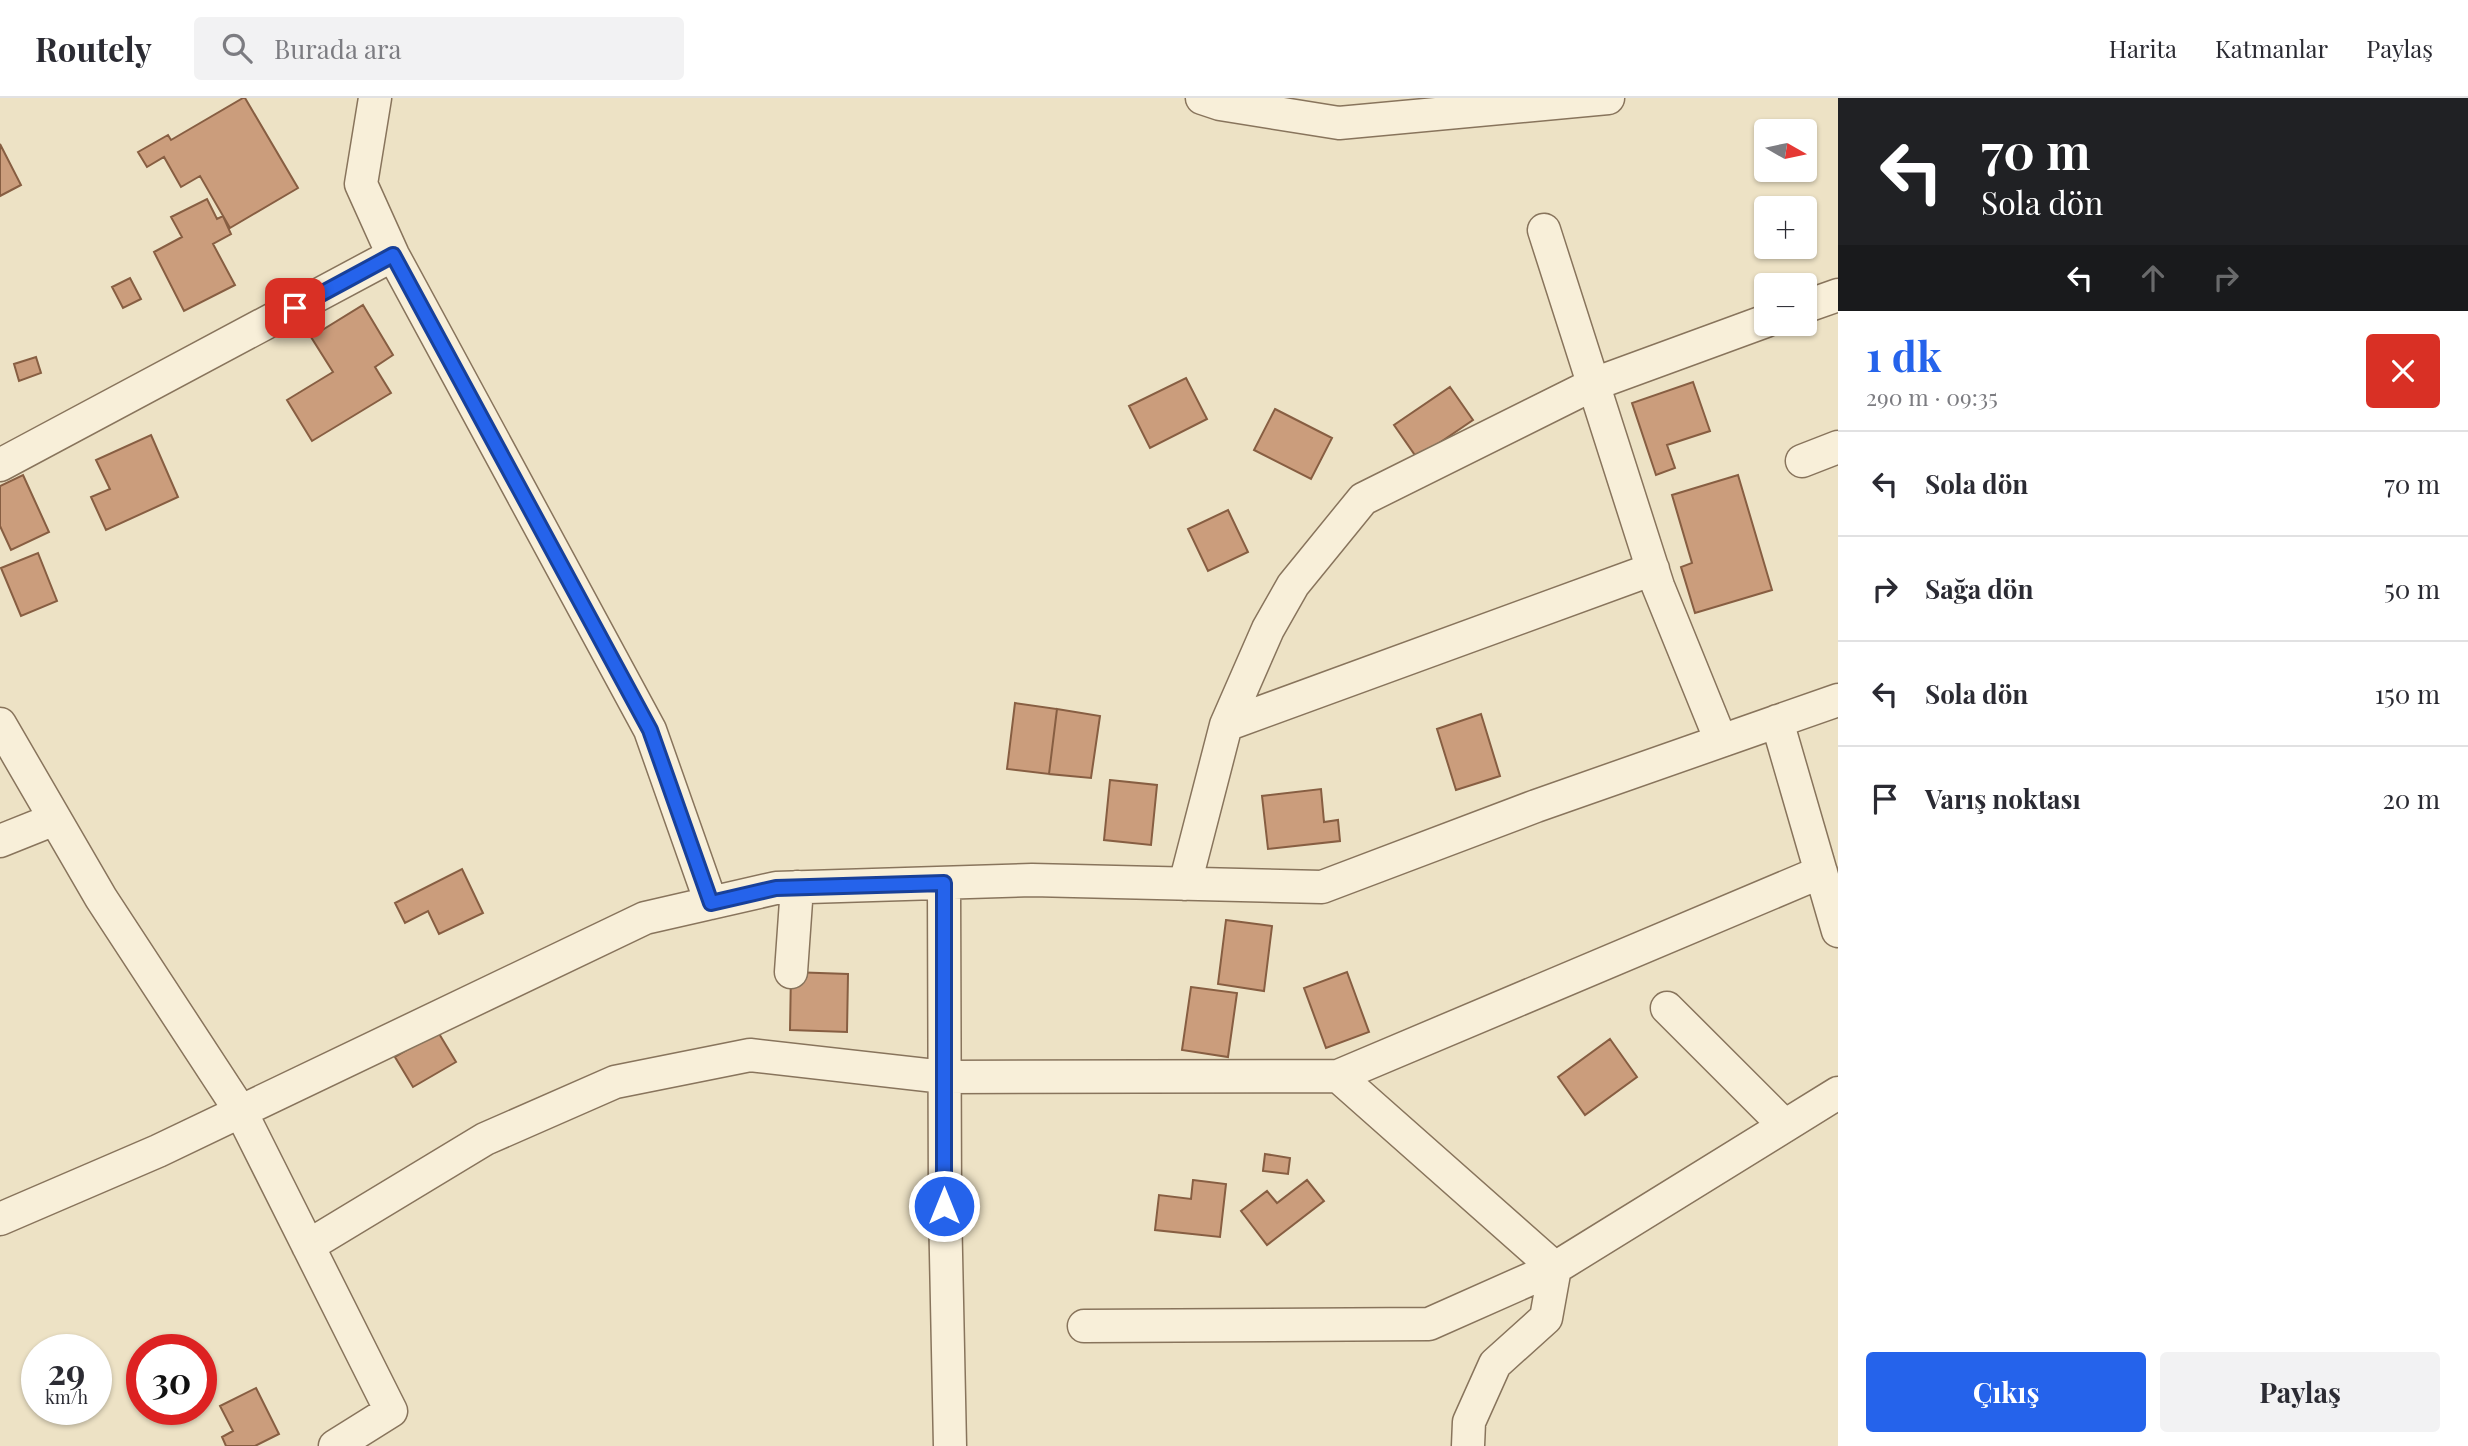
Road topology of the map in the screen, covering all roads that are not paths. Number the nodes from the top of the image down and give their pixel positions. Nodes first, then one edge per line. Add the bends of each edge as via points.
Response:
1 (375, 98) edge
2 (1202, 98) edge
3 (1608, 98) edge
4 (1544, 230) dead end
5 (393, 255) junction
6 (1838, 295) edge
7 (1817, 302) edge
8 (1754, 325) edge
9 (1594, 384) junction
10 (1838, 447) edge
11 (1802, 461) dead end
12 (0, 465) edge
13 (1653, 569) junction
14 (1838, 700) edge
15 (1777, 721) junction
16 (0, 724) edge
17 (1226, 725) junction
18 (1721, 741) junction
19 (55, 819) junction
20 (0, 841) edge
21 (1821, 872) junction
22 (944, 883) junction
23 (1185, 884) junction
24 (797, 887) junction
25 (711, 903) junction
26 (1838, 931) edge
27 (791, 972) dead end
28 (1667, 1008) dead end
29 (1338, 1076) junction
30 (944, 1077) junction
31 (1838, 1093) edge
32 (241, 1112) junction
33 (1785, 1126) junction
34 (0, 1219) edge
35 (308, 1246) junction
36 (1555, 1268) junction
37 (1084, 1326) dead end
38 (335, 1446) edge
39 (950, 1446) edge
40 (1468, 1446) edge

1 - 5 street via 361,184
2 - 3 street via 1339,122
4 - 9 street
5 - 12 street
5 - 25 street via 650,730
6 - 7 street
8 - 9 street
9 - 13 street
9 - 17 street via 1363,499 1293,585 1268,629
10 - 11 street
13 - 17 street
13 - 18 street
14 - 15 street
15 - 18 street
15 - 21 street
16 - 19 street
17 - 23 street
18 - 23 street via 1322,887
19 - 20 street
19 - 32 street via 101,898
21 - 26 street
21 - 29 street
22 - 23 street
22 - 24 street
22 - 30 street
24 - 25 street
24 - 27 street
25 - 32 street via 645,918
28 - 33 street
29 - 30 street
29 - 36 street
30 - 35 street via 750,1055 615,1082 485,1139
30 - 39 street
31 - 33 street
32 - 34 street
32 - 35 street
33 - 36 street
35 - 38 street via 391,1411
36 - 37 street via 1429,1325
36 - 40 street via 1546,1318 1495,1364 1469,1422

